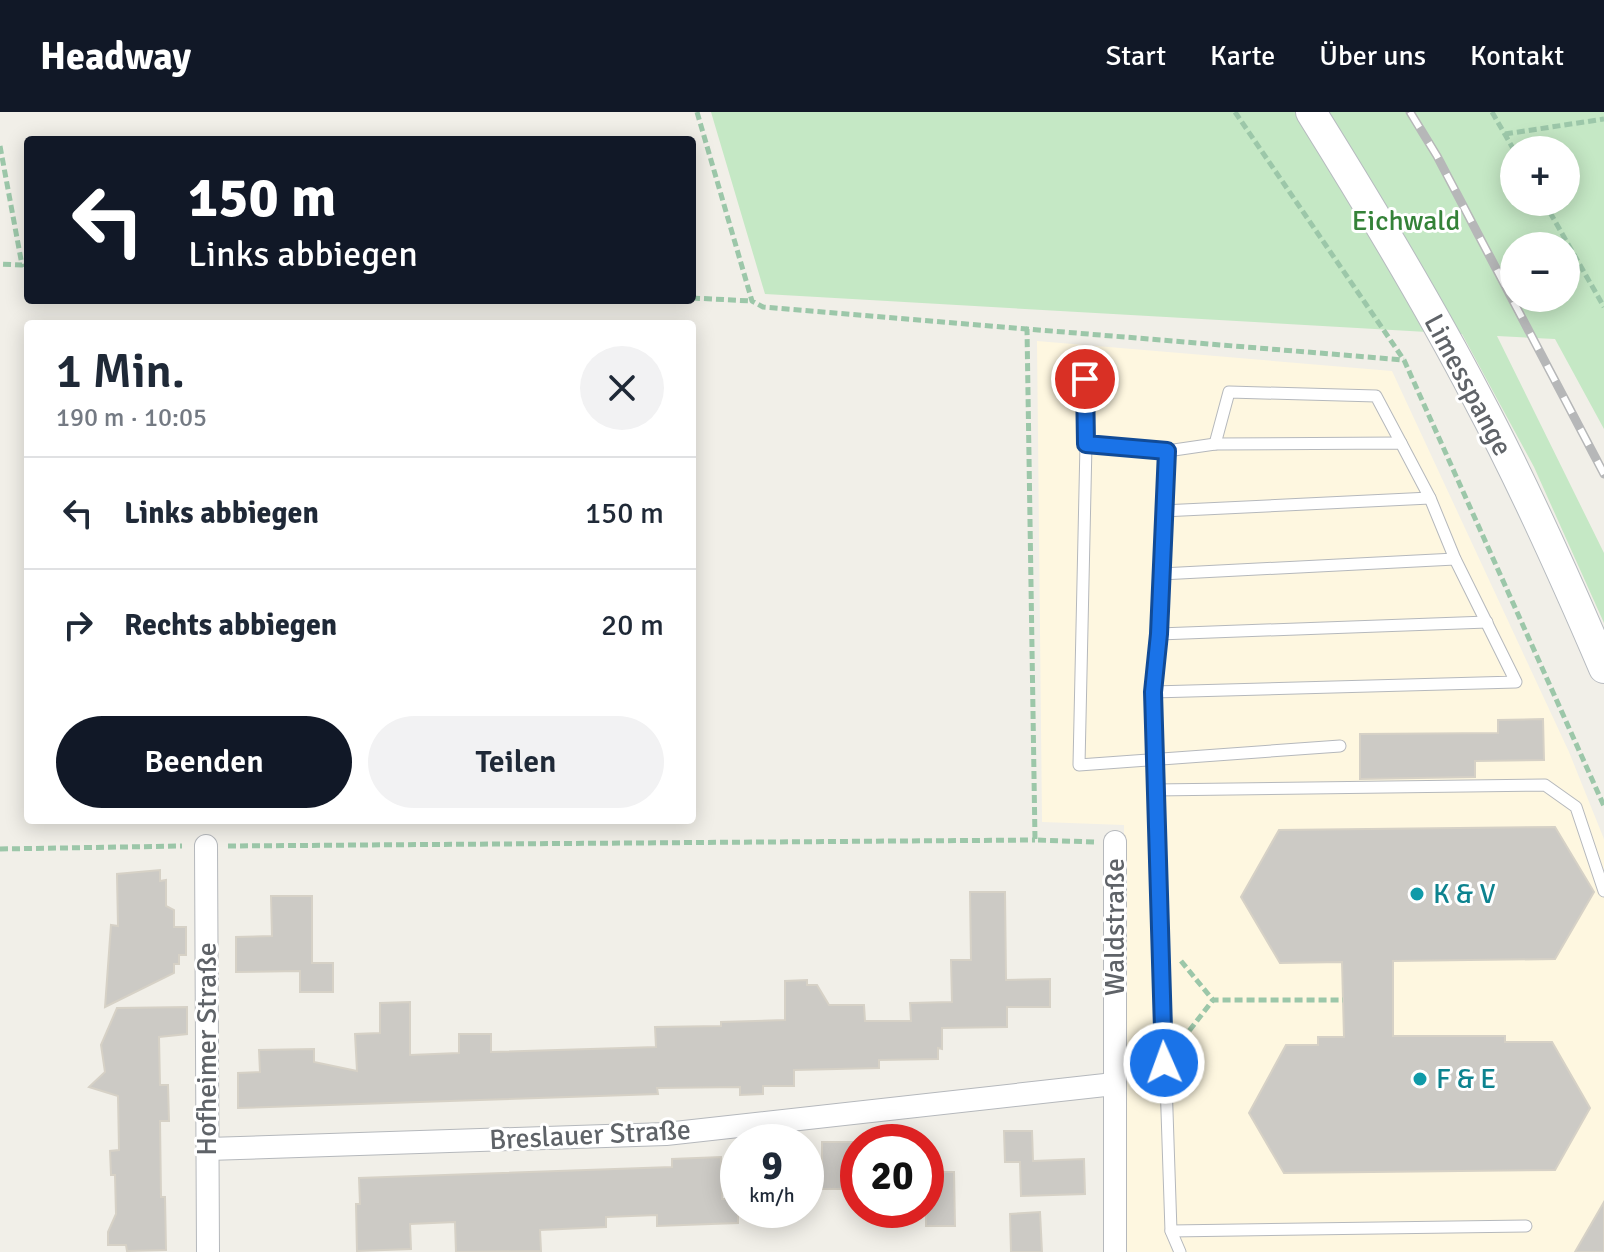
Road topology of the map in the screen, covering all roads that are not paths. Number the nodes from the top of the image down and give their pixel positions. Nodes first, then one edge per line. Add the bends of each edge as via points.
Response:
1 (1311, 112) edge
2 (1085, 379) dead end
3 (1401, 443) junction
4 (1086, 444) junction
5 (1215, 444) junction
6 (1167, 451) junction
7 (1430, 498) junction
8 (1162, 511) junction
9 (1455, 559) junction
10 (1161, 574) junction
11 (1487, 622) junction
12 (1159, 634) junction
13 (1604, 668) edge
14 (1153, 692) junction
15 (1340, 746) dead end
16 (1154, 761) junction
17 (1154, 790) junction
18 (1115, 842) road end
19 (206, 846) road end
20 (1604, 891) edge
21 (1114, 1084) junction
22 (208, 1149) junction
23 (1526, 1226) dead end
24 (1171, 1231) junction
25 (208, 1252) edge
26 (1115, 1252) edge
27 (1180, 1252) edge

1 - 13 main road, Limesspange via 1477,397
2 - 4 lane
3 - 5 lane
3 - 5 lane via 1376,396 1229,392
3 - 7 lane
4 - 6 lane
4 - 16 lane via 1079,765
5 - 6 lane
6 - 8 lane
7 - 8 lane
7 - 9 lane
8 - 10 lane
9 - 10 lane
9 - 11 lane
10 - 12 lane
11 - 12 lane
11 - 14 lane via 1516,682
12 - 14 lane
14 - 16 lane
15 - 16 lane
16 - 17 lane
17 - 20 lane via 1545,785 1576,807
17 - 24 lane
18 - 21 street, Waldstraße
19 - 22 street, Hofheimer Straße
21 - 22 street, Breslauer Straße via 666,1134
21 - 26 street, Waldstraße
22 - 25 street, Hofheimer Straße
23 - 24 lane
24 - 27 lane

